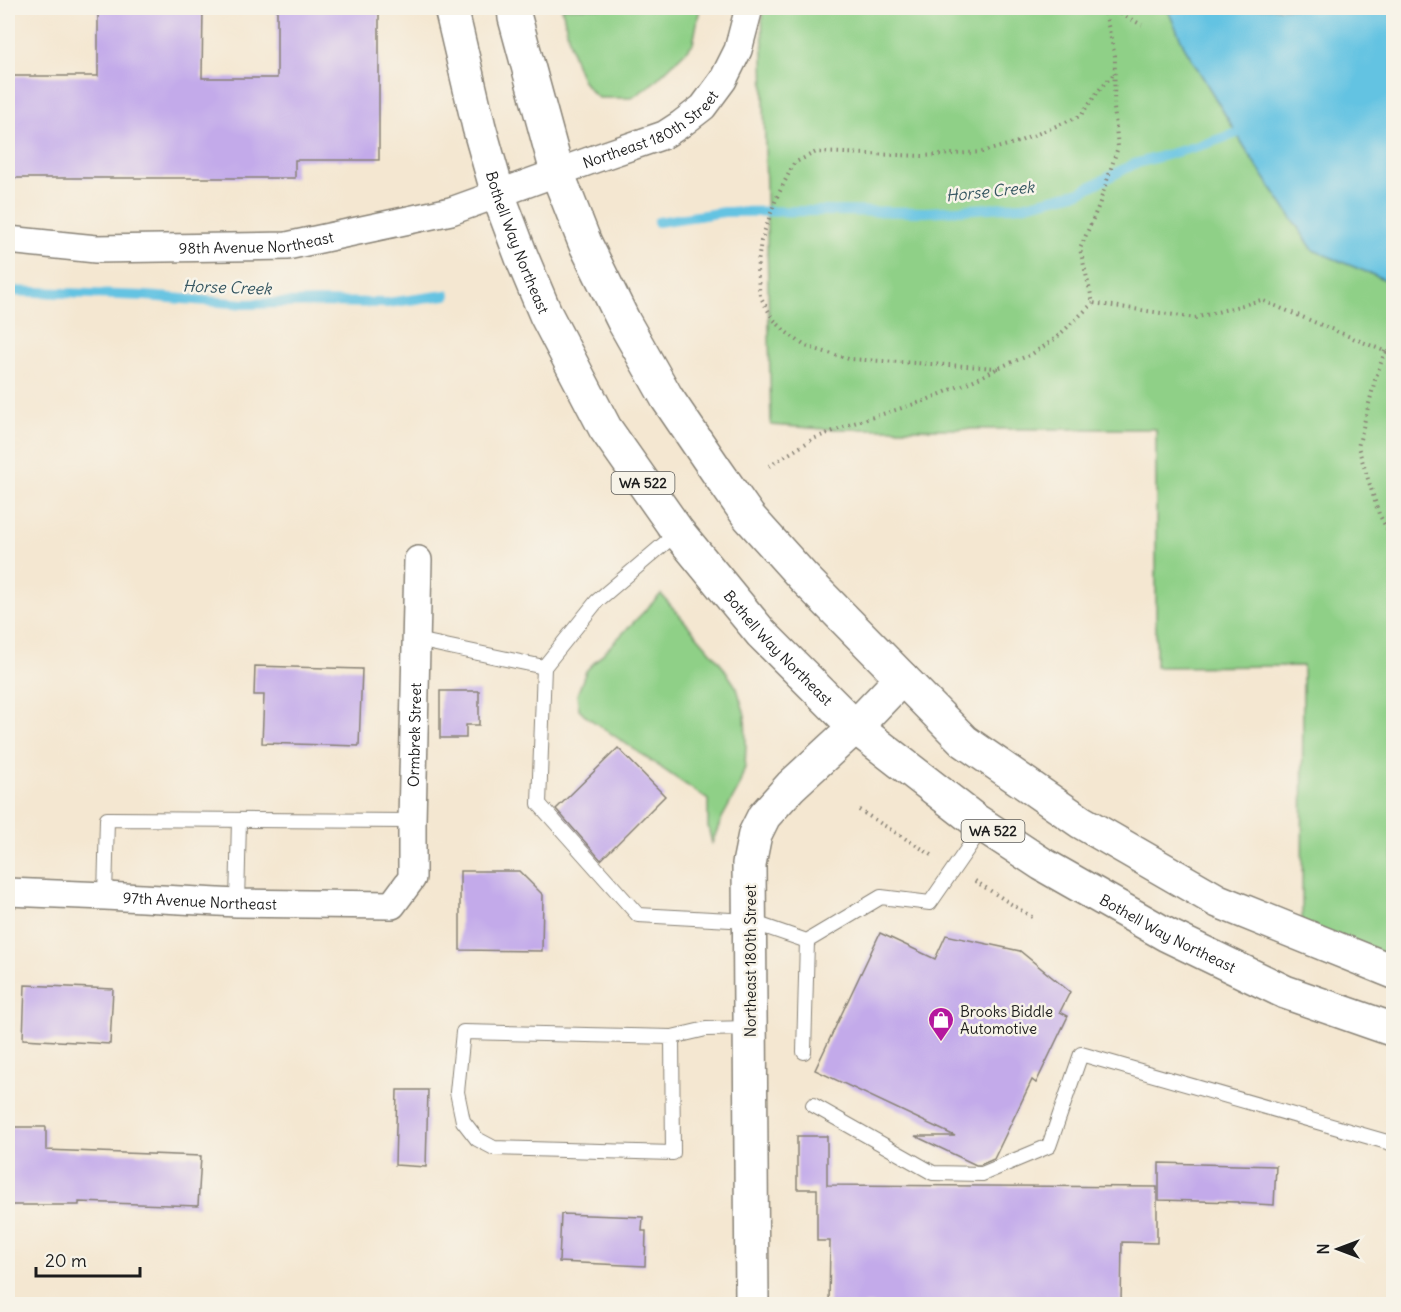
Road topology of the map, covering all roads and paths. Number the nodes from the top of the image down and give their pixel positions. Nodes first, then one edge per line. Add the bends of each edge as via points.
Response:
1 (451, 8) edge
2 (514, 8) edge
3 (749, 8) edge
4 (1104, 8) edge
5 (1110, 8) edge
6 (1142, 24) dead end
7 (1115, 73) junction
8 (557, 172) junction
9 (498, 194) junction
10 (8, 240) edge
11 (1093, 303) junction
12 (1385, 351) junction
13 (1394, 355) edge
14 (998, 368) junction
15 (769, 466) dead end
16 (678, 532) junction
17 (1394, 542) edge
18 (418, 560) dead end
19 (417, 640) junction
20 (544, 667) junction
21 (902, 678) junction
22 (855, 727) junction
23 (239, 820) junction
24 (412, 821) junction
25 (984, 825) junction
26 (8, 892) edge
27 (105, 896) junction
28 (237, 903) junction
29 (392, 905) joint
30 (749, 921) junction
31 (807, 941) junction
32 (1394, 972) edge
33 (750, 1028) junction
34 (1394, 1030) edge
35 (672, 1037) junction
36 (804, 1052) dead end
37 (813, 1105) dead end
38 (1394, 1144) edge
39 (752, 1305) edge

1 - 9 main road, Bothell Way Northeast / WA 522
2 - 8 main road
3 - 8 street, Northeast 180th Street via 738,50 703,107 664,135
4 - 7 path
5 - 6 path
7 - 11 path via 1118,147 1080,249
7 - 14 path via 1080,116 1018,142 982,152 923,156 816,152 794,163 776,199 761,241 757,270 760,296 786,332 805,346 849,359
8 - 9 street, Northeast 180th Street
8 - 21 main road via 624,322 667,398 749,517
9 - 10 street, 98th Avenue Northeast via 451,211 287,246 96,249
9 - 16 main road, Bothell Way Northeast / WA 522 via 546,315 605,428
11 - 12 path via 1195,318 1261,300
11 - 14 path via 1056,338 1032,354
12 - 13 path
12 - 17 path via 1358,447 1379,514
14 - 15 path via 924,401 813,439
16 - 20 lane via 597,601
16 - 22 main road, Bothell Way Northeast / WA 522 via 761,633
18 - 19 street, Ormbrek Street
19 - 20 lane
19 - 24 street, Ormbrek Street
20 - 30 lane via 539,804 638,915
21 - 22 main road, Northeast 180th Street
21 - 32 main road via 964,741 1081,822 1218,901
22 - 25 main road, Bothell Way Northeast / WA 522
22 - 30 main road, Northeast 180th Street via 764,816 755,834 749,864
23 - 24 lane
23 - 27 lane via 107,819
23 - 28 lane
24 - 29 street, Ormbrek Street via 412,878
25 - 31 lane via 930,903 881,897
25 - 34 main road, Bothell Way Northeast / WA 522 via 1042,864 1167,935 1285,992
26 - 27 street, 97th Avenue Northeast
27 - 28 street, 97th Avenue Northeast
28 - 29 street, 97th Avenue Northeast
30 - 31 lane
30 - 33 main road, Northeast 180th Street
31 - 36 lane
33 - 35 lane via 706,1029
33 - 39 main road, Northeast 180th Street
35 - 35 lane via 463,1032 457,1092 463,1121 477,1139 495,1148 673,1153
37 - 38 lane via 933,1173 982,1174 1049,1146 1081,1054

